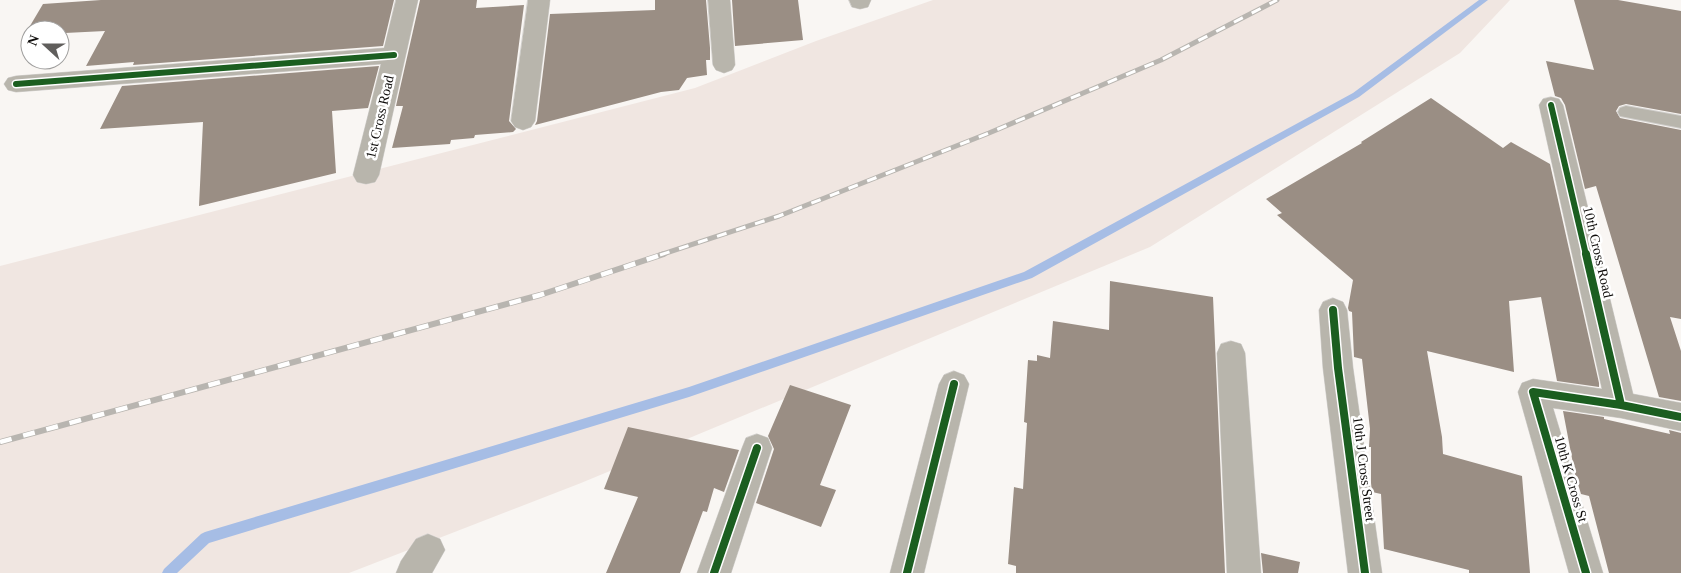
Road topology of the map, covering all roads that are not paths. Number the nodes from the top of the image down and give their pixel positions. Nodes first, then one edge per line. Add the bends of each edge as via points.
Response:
1 (407, 0) edge
2 (539, 0) edge
3 (719, 0) edge
4 (394, 55) junction
5 (724, 65) dead end
6 (16, 84) dead end
7 (1551, 105) dead end
8 (1626, 112) dead end
9 (523, 121) dead end
10 (1681, 122) edge
11 (366, 175) dead end
12 (1333, 310) dead end
13 (1231, 353) dead end
14 (954, 384) dead end
15 (1621, 405) junction
16 (1681, 417) edge
17 (757, 448) dead end
18 (714, 573) edge
19 (907, 573) edge
20 (1244, 573) edge
21 (1364, 573) edge
22 (1586, 573) edge

1 - 4 street, 1st Cross Road
2 - 9 street
3 - 5 street
4 - 6 street
4 - 11 street, 1st Cross Road
7 - 15 street, 10th Cross Road
8 - 10 lane
12 - 21 street, 10th J Cross Street
13 - 20 street
14 - 19 street
15 - 16 street
15 - 22 street, 10th K Cross St via 1533,392
17 - 18 street

